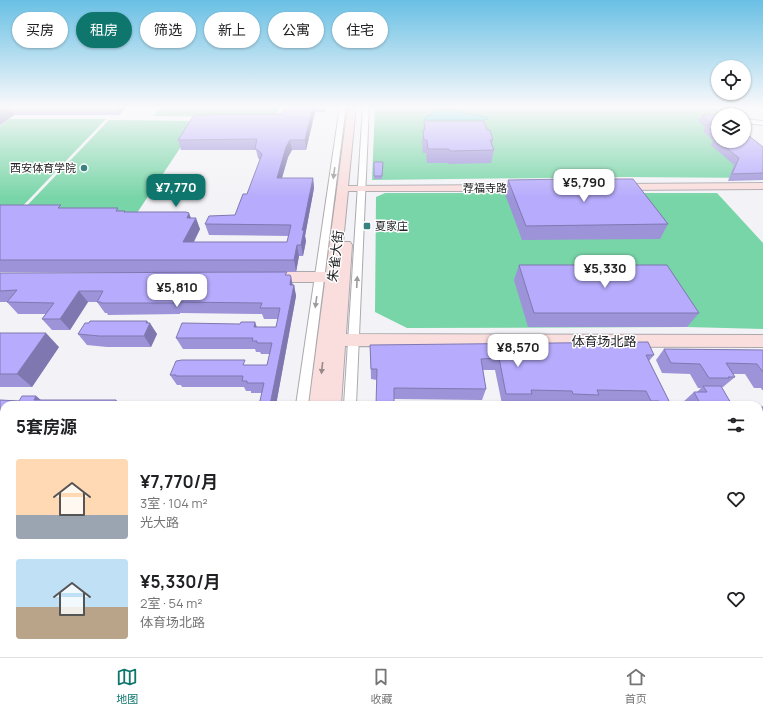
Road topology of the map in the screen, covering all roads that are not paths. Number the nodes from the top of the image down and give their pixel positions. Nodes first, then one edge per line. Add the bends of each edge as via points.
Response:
1 (341, 137) edge
2 (348, 137) edge
3 (358, 137) edge
4 (362, 137) edge
5 (763, 186) edge
6 (606, 187) edge
7 (535, 188) edge
8 (356, 189) junction
9 (331, 277) junction
10 (256, 278) edge
11 (331, 340) junction
12 (354, 340) junction
13 (763, 341) edge
14 (303, 401) edge
15 (319, 401) edge
16 (332, 401) edge
17 (350, 401) edge

1 -> 9 street
2 - 9 main road, 朱雀大街
3 - 8 main road, 朱雀大街
4 - 8 street
5 - 6 main road
7 - 8 main road, 荐福寺路
8 - 9 main road, 朱雀大街
12 -> 8 street
9 - 10 main road
9 - 11 main road, 朱雀大街
9 -> 14 street
11 - 12 main road, 体育场北路
11 -> 15 main road, 朱雀大街
11 - 16 main road, 朱雀大街
12 - 13 main road, 体育场北路
12 - 17 street

